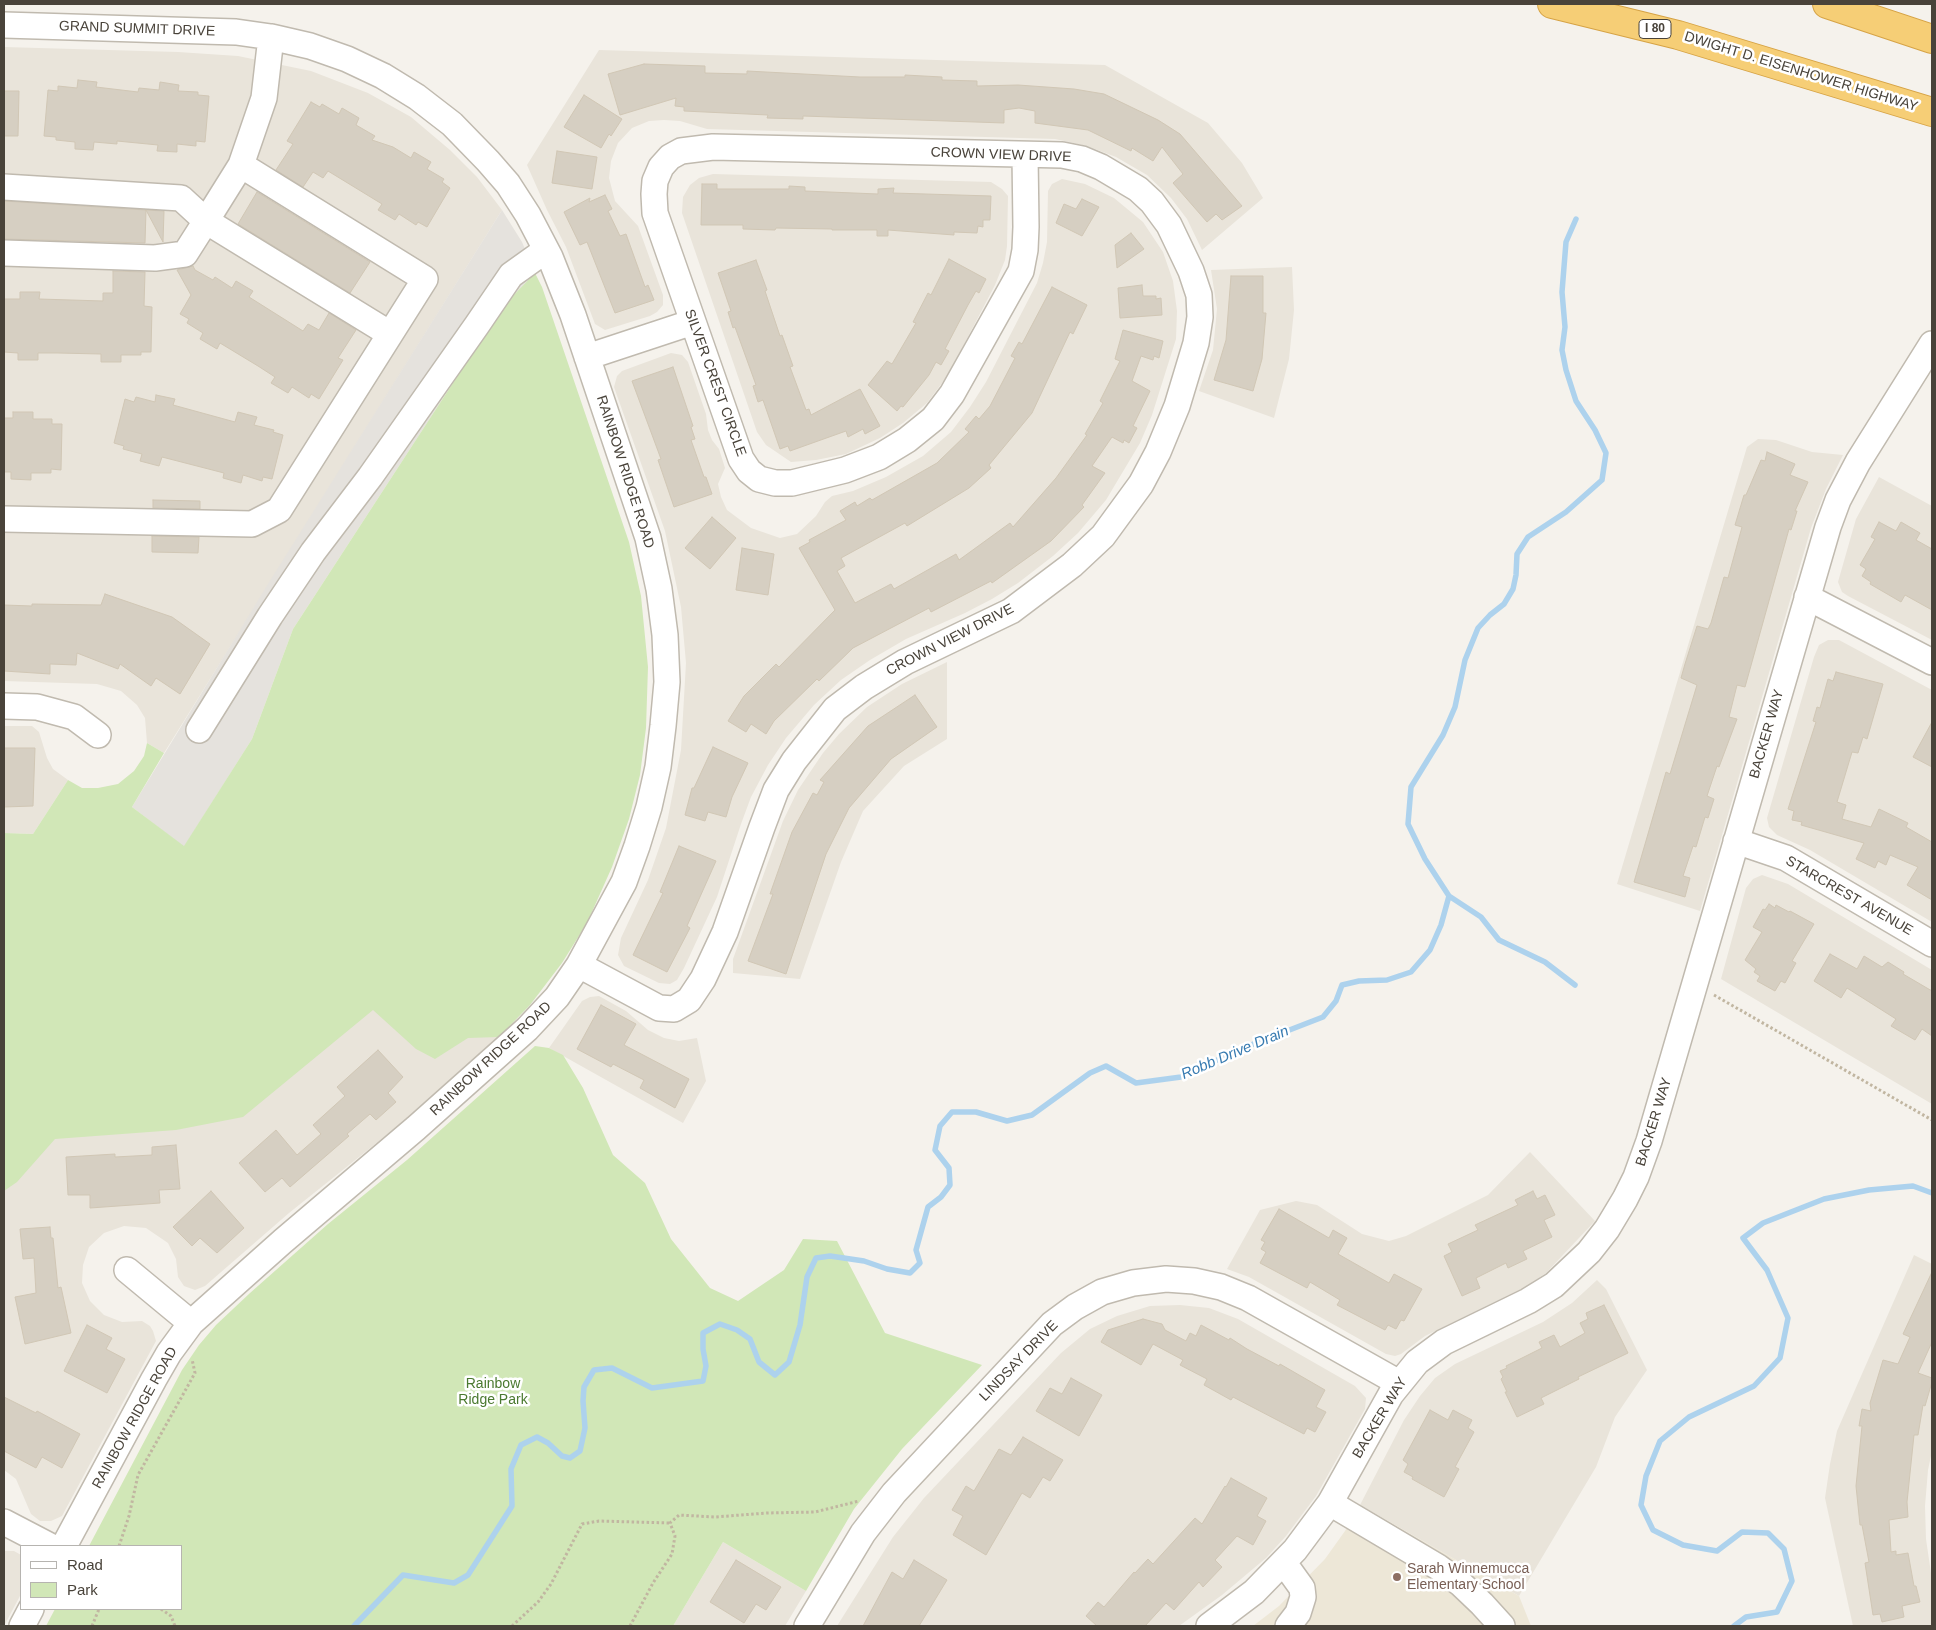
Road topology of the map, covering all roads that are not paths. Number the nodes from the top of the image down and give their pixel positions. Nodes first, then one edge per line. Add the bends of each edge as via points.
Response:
1 (1552, 4) edge
2 (1827, 4) edge
3 (4, 25) edge
4 (271, 37) junction
5 (1932, 39) edge
6 (1932, 112) edge
7 (1025, 155) junction
8 (241, 165) junction
9 (661, 167) joint
10 (508, 184) joint
11 (4, 187) edge
12 (206, 221) junction
13 (546, 250) junction
14 (4, 253) edge
15 (693, 322) junction
16 (390, 334) junction
17 (1932, 344) edge
18 (587, 357) junction
19 (4, 519) edge
20 (1807, 597) junction
21 (1932, 662) edge
22 (4, 706) edge
23 (199, 730) dead end
24 (98, 735) dead end
25 (1736, 842) junction
26 (1932, 944) edge
27 (579, 965) junction
28 (127, 1270) dead end
29 (191, 1323) junction
30 (1399, 1383) junction
31 (1330, 1503) junction
32 (4, 1522) edge
33 (48, 1545) edge
34 (65, 1545) edge
35 (1284, 1563) junction
36 (30, 1610) edge
37 (22, 1626) edge
38 (807, 1626) edge
39 (1209, 1626) edge
40 (1288, 1626) edge
41 (1502, 1626) edge

1 - 6 highway, DWIGHT D. EISENHOWER HIGHWAY / I 80 via 1678,35
2 - 5 highway
3 - 4 street, GRAND SUMMIT DRIVE via 236,32
4 - 8 street via 264,98
4 - 10 street, GRAND SUMMIT DRIVE via 347,59 417,97 452,124
7 - 9 street, CROWN VIEW DRIVE via 713,147 681,151
7 - 15 street, SILVER CREST CIRCLE via 1026,227 1021,271 943,407 907,440 879,456 845,470 792,483 759,479 740,459
7 - 27 street, CROWN VIEW DRIVE via 1062,155 1082,159 1138,189 1169,226 1192,271 1199,295 1196,343 1177,406 1141,484 1103,536 1041,590 1011,611 886,673 835,709 794,761 776,790 725,932 703,980 689,1000 674,1009 659,1008
8 - 12 street
8 - 16 street via 424,278
9 - 15 street, SILVER CREST CIRCLE via 655,181 655,213
10 - 13 street, RAINBOW RIDGE ROAD
11 - 12 street via 182,198
12 - 14 street via 185,254 155,258
12 - 16 street
13 - 18 street, RAINBOW RIDGE ROAD
13 - 23 street via 510,275 370,478 313,552
15 - 18 street
16 - 19 street via 280,510 265,518 252,524
17 - 20 street, BACKER WAY via 1838,500
18 - 27 street, RAINBOW RIDGE ROAD via 648,538 665,635 666,682 658,767 637,846 624,882
20 - 21 street
20 - 25 street, BACKER WAY
22 - 24 street via 37,707 74,717
25 - 26 street, STARCREST AVENUE via 1786,858
25 - 30 street, BACKER WAY via 1649,1141 1620,1210 1589,1252 1554,1284 1528,1301 1435,1347
27 - 29 street, RAINBOW RIDGE ROAD via 557,997 526,1028
28 - 29 street
29 - 34 street, RAINBOW RIDGE ROAD via 154,1379
30 - 31 street, BACKER WAY
30 - 38 street, LINDSAY DRIVE via 1248,1298 1221,1287 1166,1279 1133,1283 1102,1292 1052,1324 894,1493 863,1533
31 - 35 street, BACKER WAY
31 - 41 street via 1438,1567 1461,1584
32 - 33 street
35 - 39 street, BACKER WAY via 1254,1592
35 - 40 street via 1302,1588 1303,1597 1298,1613
36 - 37 street

